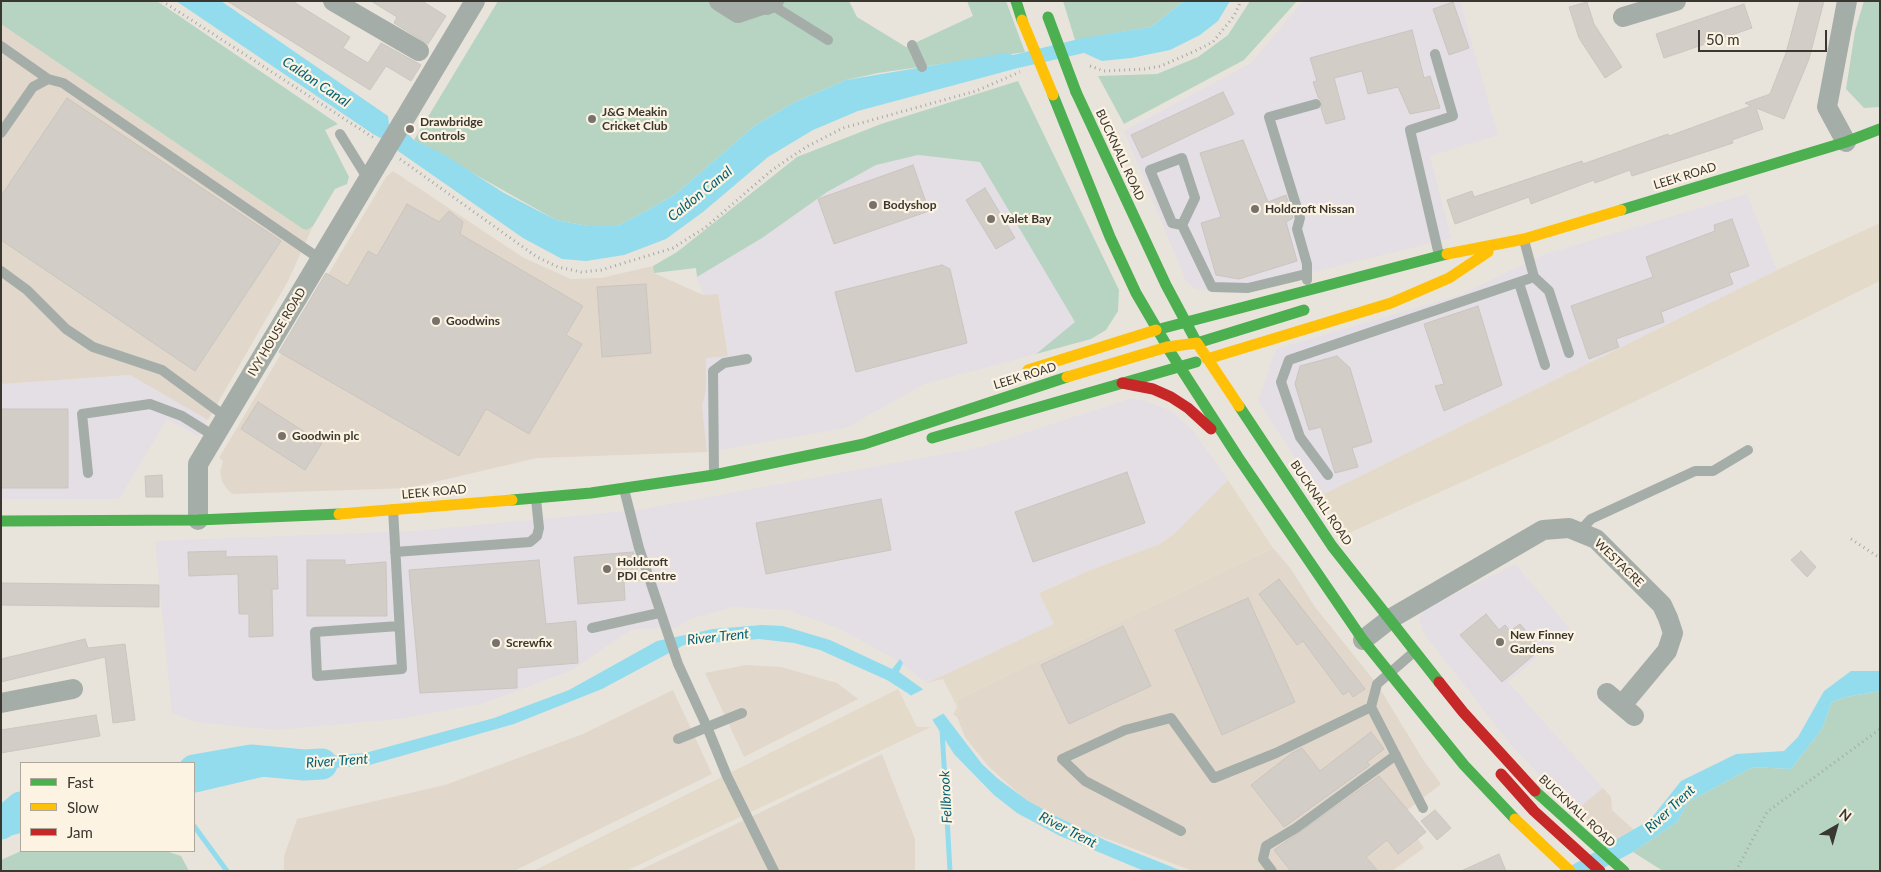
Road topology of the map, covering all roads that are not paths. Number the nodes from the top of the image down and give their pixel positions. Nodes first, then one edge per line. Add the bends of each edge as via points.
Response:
1 (333, 1) edge
2 (475, 1) edge
3 (707, 1) edge
4 (718, 1) edge
5 (774, 1) edge
6 (1016, 1) edge
7 (1676, 1) edge
8 (1847, 1) edge
9 (1047, 13) dead end
10 (1623, 17) dead end
11 (828, 40) dead end
12 (912, 45) dead end
13 (1, 46) edge
14 (419, 51) dead end
15 (1435, 54) dead end
16 (922, 67) dead end
17 (48, 79) junction
18 (1316, 104) dead end
19 (1880, 129) edge
20 (1, 133) edge
21 (340, 134) dead end
22 (1846, 142) junction
23 (368, 180) junction
24 (1182, 225) junction
25 (1524, 239) junction
26 (1498, 245) junction
27 (320, 259) junction
28 (1440, 261) junction
29 (1, 271) edge
30 (1306, 274) junction
31 (1414, 275) dead end
32 (1534, 277) junction
33 (1519, 283) junction
34 (1308, 290) junction
35 (1309, 309) joint
36 (1185, 322) junction
37 (1156, 330) junction
38 (1197, 343) junction
39 (1168, 347) junction
40 (1569, 353) dead end
41 (748, 359) dead end
42 (1207, 359) junction
43 (1545, 365) dead end
44 (1180, 366) junction
45 (1013, 375) dead end
46 (1120, 383) junction
47 (226, 417) junction
48 (903, 417) dead end
49 (214, 436) junction
50 (864, 444) junction
51 (1748, 450) dead end
52 (1238, 457) junction
53 (88, 473) dead end
54 (714, 475) junction
55 (1328, 476) dead end
56 (623, 488) junction
57 (536, 497) junction
58 (393, 510) junction
59 (198, 520) junction
60 (1, 521) edge
61 (1579, 532) junction
62 (395, 552) junction
63 (659, 613) junction
64 (1390, 619) junction
65 (399, 626) junction
66 (592, 628) dead end
67 (1363, 640) junction
68 (1414, 652) junction
69 (1388, 673) junction
70 (73, 689) dead end
71 (1, 703) edge
72 (1621, 704) dead end
73 (1371, 707) junction
74 (742, 713) dead end
75 (707, 727) junction
76 (1476, 727) junction
77 (678, 739) dead end
78 (1396, 755) junction
79 (1423, 808) dead end
80 (1181, 831) dead end
81 (1568, 868) edge
82 (1620, 868) edge
83 (774, 871) edge
84 (1272, 871) edge
85 (1600, 871) edge

1 - 14 street
2 - 23 street, IVY HOUSE ROAD, bridge
3 - 11 lane via 732,18 775,7
4 - 5 street via 738,12
6 - 37 main road, bridge via 1110,237
7 - 10 street
8 - 22 street via 1827,108
9 - 36 main road, BUCKNALL ROAD, bridge via 1076,92
12 - 16 lane
13 - 17 lane
15 - 28 lane via 1453,116 1410,130
17 - 20 lane via 34,87
17 - 27 lane via 63,83
18 - 30 lane via 1269,117 1300,218 1297,229 1307,264
19 - 22 main road, LEEK ROAD
21 - 23 lane
22 - 25 main road, LEEK ROAD
23 - 27 street, IVY HOUSE ROAD
24 - 24 lane via 1195,198 1182,158 1150,170 1172,223
24 - 30 lane via 1212,287 1248,288
25 - 26 main road, LEEK ROAD
25 - 32 lane
26 - 28 main road, LEEK ROAD
26 - 42 main road, LEEK ROAD via 1448,278 1391,303
27 - 47 street, IVY HOUSE ROAD
28 - 31 main road
28 - 34 main road, LEEK ROAD
29 - 47 lane via 27,290 66,329 93,347 162,370
30 - 34 lane
32 - 33 lane
32 - 40 lane via 1549,291
33 - 43 lane
33 - 55 lane via 1289,360 1281,382 1300,437
34 - 35 lane
34 - 36 main road, LEEK ROAD
35 - 38 main road, LEEK ROAD
36 - 37 main road, LEEK ROAD
36 - 38 main road, BUCKNALL ROAD
37 - 39 main road
37 - 45 main road, LEEK ROAD
38 - 39 main road, LEEK ROAD
38 - 42 main road, BUCKNALL ROAD
39 - 44 main road
39 - 50 main road, LEEK ROAD via 1025,390
41 - 54 lane via 724,363 713,371
42 - 44 main road, LEEK ROAD
42 - 64 main road, BUCKNALL ROAD via 1332,546
44 - 46 main road, LEEK ROAD
44 - 52 main road
46 - 50 main road, LEEK ROAD via 995,422 917,440
46 - 52 main road via 1153,389 1171,397 1188,408
47 - 49 street, IVY HOUSE ROAD
48 - 50 main road
49 - 53 lane via 182,416 150,404 82,414
49 - 59 street, IVY HOUSE ROAD via 198,464
50 - 54 main road, LEEK ROAD
51 - 61 lane via 1713,471 1695,471 1591,519
52 - 67 main road
54 - 56 main road, LEEK ROAD
56 - 57 main road, LEEK ROAD
56 - 63 lane
57 - 58 main road, LEEK ROAD
57 - 62 lane via 539,528 537,536 530,542
58 - 59 main road, LEEK ROAD
58 - 62 lane
59 - 60 main road, LEEK ROAD
61 - 64 street, WESTACRE via 1570,528 1543,530
61 - 72 street, WESTACRE via 1596,539 1662,605 1673,633 1667,652
62 - 65 lane
63 - 66 lane
63 - 75 lane
64 - 67 street, WESTACRE
64 - 68 main road, BUCKNALL ROAD
65 - 65 lane via 402,669 317,676 314,632
67 - 69 main road
68 - 69 lane
68 - 76 main road, BUCKNALL ROAD
69 - 73 lane via 1377,684
69 - 81 main road via 1464,765
70 - 71 street
73 - 78 lane
73 - 80 lane via 1276,753 1214,778 1171,718 1125,730 1062,759 1085,781
74 - 75 lane
75 - 77 lane
75 - 83 lane via 727,776
76 - 82 main road, BUCKNALL ROAD via 1545,802
76 - 85 main road via 1482,747 1492,763 1534,811
78 - 79 lane
78 - 84 lane via 1266,846 1263,859

